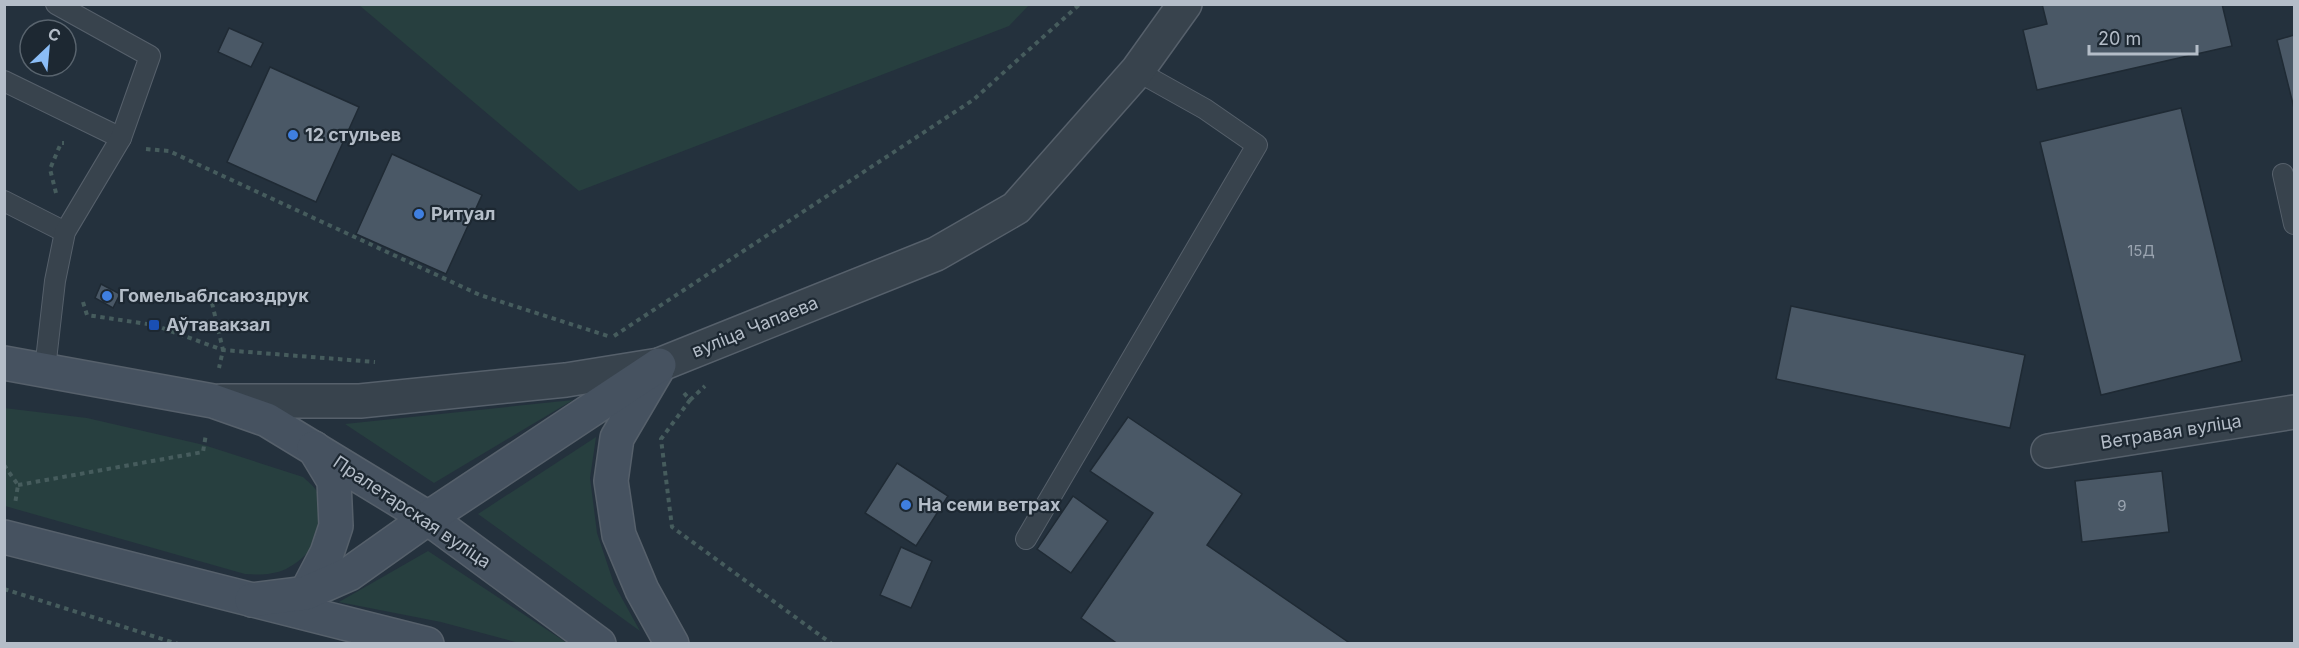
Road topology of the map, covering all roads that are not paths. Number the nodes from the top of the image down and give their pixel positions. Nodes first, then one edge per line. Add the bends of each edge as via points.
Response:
1 (56, 4) edge
2 (1185, 4) edge
3 (1137, 71) junction
4 (4, 81) edge
5 (121, 138) junction
6 (2283, 174) dead end
7 (4, 201) edge
8 (2295, 224) edge
9 (65, 232) junction
10 (4, 363) edge
11 (659, 364) junction
12 (45, 369) junction
13 (213, 401) junction
14 (2295, 412) edge
15 (313, 446) junction
16 (2048, 451) dead end
17 (428, 518) junction
18 (4, 537) edge
19 (1026, 539) dead end
20 (306, 593) junction
21 (252, 600) junction
22 (427, 644) edge
23 (599, 644) edge
24 (672, 644) edge

1 - 5 lane via 150,56
2 - 3 street, вуліца Чапаева
3 - 11 street, вуліца Чапаева via 1016,208 936,254
3 - 19 lane via 1205,109 1257,145
4 - 5 lane
5 - 9 lane
6 - 8 lane
7 - 9 lane
9 - 12 lane
10 - 12 main road, Пралетарская вуліца
11 - 13 street, вуліца Чапаева via 566,380 360,401
11 - 17 main road
11 - 24 main road via 617,438 611,481 619,535 642,590
12 - 13 main road, Пралетарская вуліца
13 - 15 main road, Пралетарская вуліца via 267,420
14 - 16 street, Ветравая вуліца
15 - 17 main road, Пралетарская вуліца
15 - 20 main road via 334,481 336,526
17 - 20 main road via 349,574
17 - 23 main road, Пралетарская вуліца
18 - 21 main road
20 - 21 main road
21 - 22 main road

